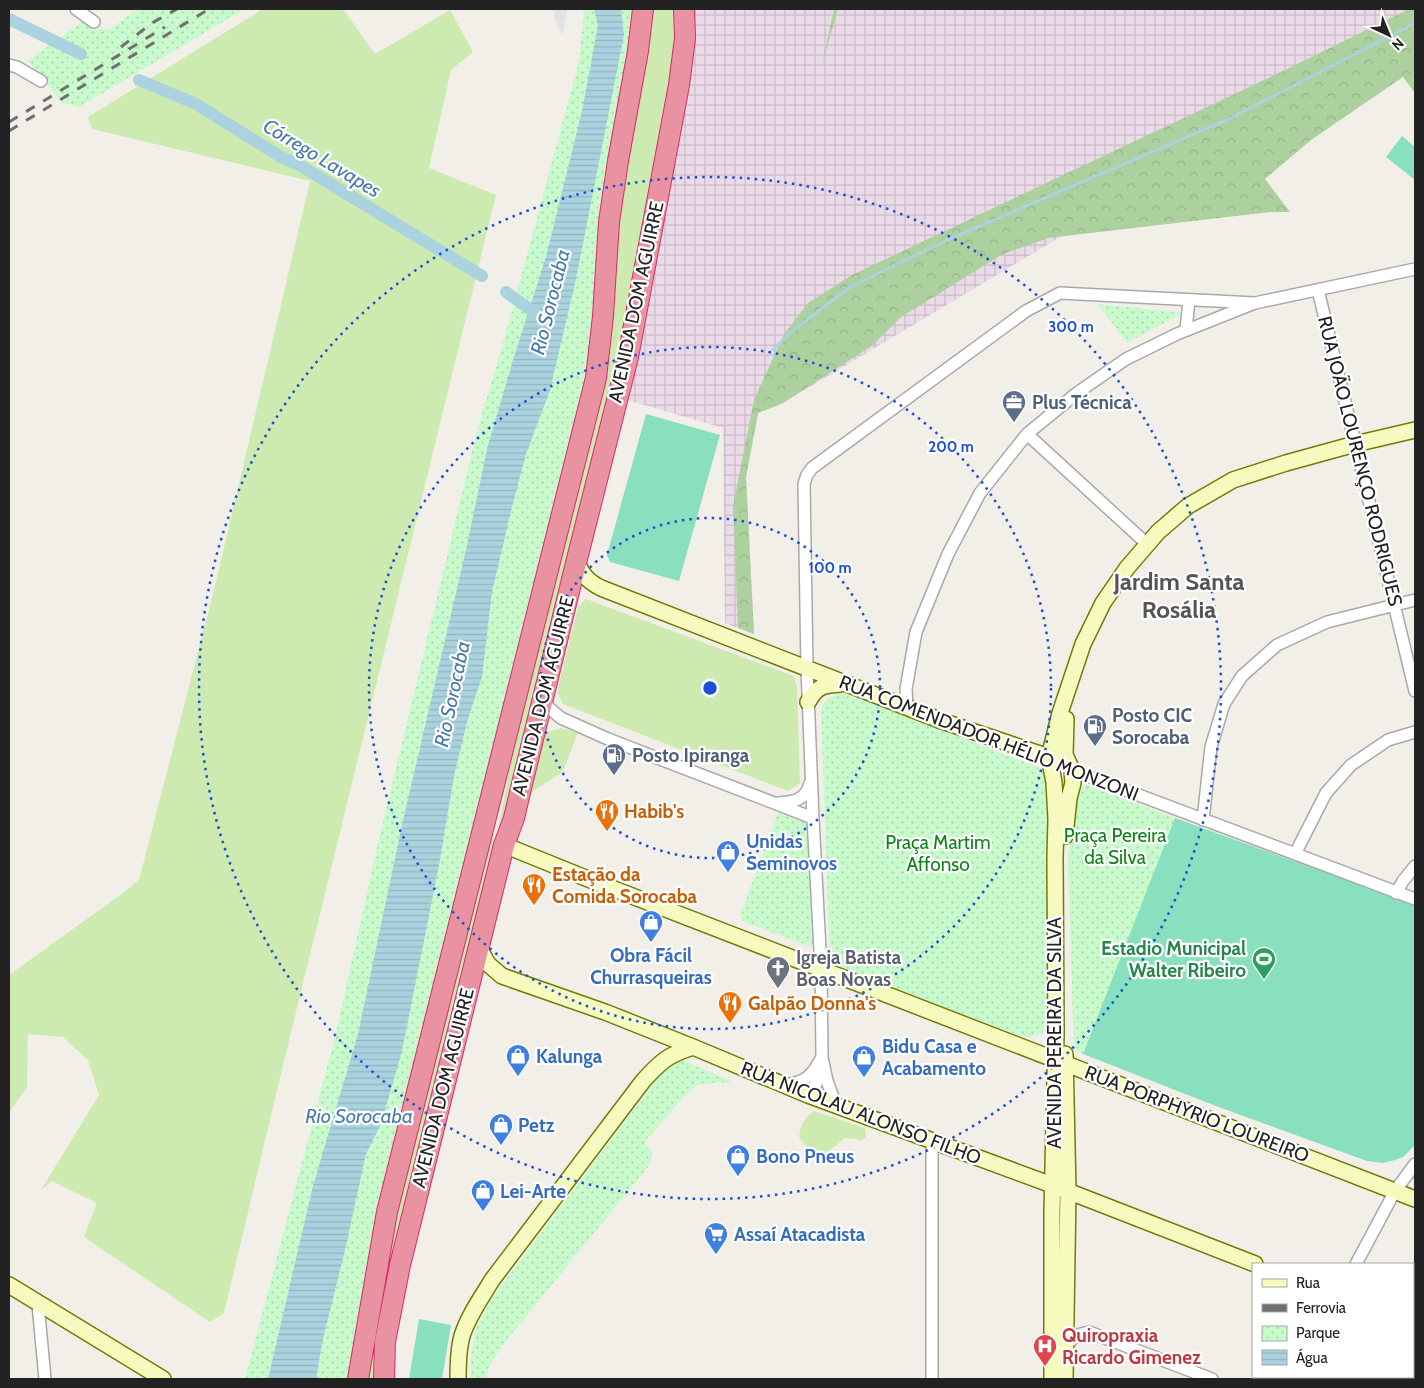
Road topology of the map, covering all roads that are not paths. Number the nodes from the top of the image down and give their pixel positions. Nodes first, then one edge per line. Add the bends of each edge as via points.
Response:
1 (76, 9) edge
2 (643, 9) edge
3 (684, 9) edge
4 (94, 22) dead end
5 (12, 69) edge
6 (41, 81) dead end
7 (1415, 269) edge
8 (1318, 290) junction
9 (1189, 300) junction
10 (1255, 303) junction
11 (1186, 330) junction
12 (1415, 430) edge
13 (1027, 434) junction
14 (1355, 444) junction
15 (1147, 544) junction
16 (577, 558) junction
17 (1415, 600) edge
18 (1394, 605) junction
19 (807, 669) junction
20 (845, 684) junction
21 (1068, 690) junction
22 (1415, 691) edge
23 (545, 693) junction
24 (808, 702) junction
25 (907, 707) junction
26 (561, 718) junction
27 (507, 732) junction
28 (1415, 732) edge
29 (535, 733) junction
30 (1056, 733) junction
31 (1032, 751) junction
32 (1049, 757) junction
33 (1072, 770) junction
34 (811, 776) junction
35 (773, 803) junction
36 (813, 818) junction
37 (1203, 820) junction
38 (504, 845) junction
39 (1295, 854) junction
40 (1415, 866) edge
41 (1396, 893) junction
42 (1415, 899) edge
43 (478, 946) junction
44 (821, 969) junction
45 (693, 1047) junction
46 (822, 1057) junction
47 (1060, 1062) junction
48 (783, 1085) junction
49 (808, 1095) junction
50 (836, 1105) junction
51 (932, 1142) junction
52 (1053, 1161) junction
53 (1415, 1164) edge
54 (1029, 1176) junction
55 (1052, 1185) junction
56 (1395, 1191) junction
57 (1068, 1192) junction
58 (1415, 1199) edge
59 (1253, 1263) edge
60 (1357, 1263) edge
61 (9, 1285) edge
62 (38, 1304) junction
63 (1066, 1345) junction
64 (45, 1379) edge
65 (163, 1379) edge
66 (358, 1379) edge
67 (384, 1379) edge
68 (458, 1379) edge
69 (932, 1379) edge
70 (1052, 1379) edge
71 (1065, 1379) edge
72 (1212, 1379) edge

1 - 4 street
2 - 27 highway, AVENIDA DOM AGUIRRE via 609,222 596,378
3 - 16 highway, AVENIDA DOM AGUIRRE via 685,38 679,85 628,357
5 - 6 street
7 - 8 street
8 - 10 street
8 - 14 street, RUA JOÃO LOURENÇO RODRIGUES
9 - 10 street
9 - 11 street
9 - 19 street via 1060,293 1026,311 812,468 804,484
10 - 11 street
11 - 13 street via 1126,359
12 - 14 main road, AVENIDA PEREIRA DA SILVA
13 - 15 street
13 - 25 street via 980,493 948,554 916,632 906,689
14 - 15 main road, AVENIDA PEREIRA DA SILVA via 1233,480 1188,506
14 - 18 street, RUA JOÃO LOURENÇO RODRIGUES
15 - 21 main road, AVENIDA PEREIRA DA SILVA via 1103,603 1083,644
16 - 19 main road, RUA COMENDADOR HÉLIO MONZONI via 589,581 601,588
16 - 23 highway, AVENIDA DOM AGUIRRE
17 - 18 street
18 - 22 street, RUA JOÃO LOURENÇO RODRIGUES
18 - 37 street via 1327,622 1277,645 1242,676 1224,704 1211,747
19 - 20 main road, RUA COMENDADOR HÉLIO MONZONI
19 - 24 street
20 - 24 main road via 820,687
20 - 25 main road, RUA COMENDADOR HÉLIO MONZONI
21 - 30 main road, AVENIDA PEREIRA DA SILVA
21 - 33 main road, AVENIDA PEREIRA DA SILVA via 1065,755
23 - 26 street via 549,708
23 - 29 highway, AVENIDA DOM AGUIRRE
24 - 34 street
25 - 31 main road, RUA COMENDADOR HÉLIO MONZONI
26 - 29 street via 541,726
26 - 35 street
27 - 38 highway via 494,835
27 - 66 highway, AVENIDA DOM AGUIRRE via 387,1212
28 - 39 street via 1388,740 1351,765 1326,794
29 - 38 highway, AVENIDA DOM AGUIRRE
30 - 31 main road via 1044,746
30 - 32 main road, AVENIDA PEREIRA DA SILVA
31 - 32 main road, RUA COMENDADOR HÉLIO MONZONI
32 - 33 main road, RUA COMENDADOR HÉLIO MONZONI
32 - 47 main road, AVENIDA PEREIRA DA SILVA via 1056,820
33 - 37 street, RUA COMENDADOR HÉLIO MONZONI
33 - 47 main road, AVENIDA PEREIRA DA SILVA via 1062,862
34 - 35 street via 808,790 801,798
34 - 36 street
35 - 36 street
36 - 44 street
37 - 39 street, RUA COMENDADOR HÉLIO MONZONI
38 - 43 highway, AVENIDA DOM AGUIRRE
38 - 44 main road, RUA PORPHYRIO LOUREIRO
39 - 41 street, RUA COMENDADOR HÉLIO MONZONI
40 - 41 street
41 - 42 street, RUA COMENDADOR HÉLIO MONZONI
43 - 45 main road, RUA NICOLAU ALONSO FILHO via 497,974
43 - 67 highway, AVENIDA DOM AGUIRRE via 400,1265 384,1342
44 - 46 street
44 - 47 main road, RUA PORPHYRIO LOUREIRO
45 - 48 main road, RUA NICOLAU ALONSO FILHO
45 - 68 main road via 672,1054 643,1081 492,1280 462,1336
46 - 48 street via 809,1077
46 - 49 street via 816,1084
46 - 50 street
47 - 52 main road, AVENIDA PEREIRA DA SILVA
47 - 56 main road, RUA PORPHYRIO LOUREIRO
47 - 57 main road, AVENIDA PEREIRA DA SILVA via 1067,1085
48 - 49 main road, RUA NICOLAU ALONSO FILHO
49 - 50 main road, RUA NICOLAU ALONSO FILHO
50 - 51 main road, RUA NICOLAU ALONSO FILHO
51 - 54 main road, RUA NICOLAU ALONSO FILHO
51 - 69 street
52 - 54 main road via 1039,1173
52 - 55 main road, AVENIDA PEREIRA DA SILVA
53 - 56 street
54 - 55 main road, RUA NICOLAU ALONSO FILHO
55 - 57 main road, RUA NICOLAU ALONSO FILHO
55 - 70 main road, AVENIDA PEREIRA DA SILVA
56 - 58 main road, RUA PORPHYRIO LOUREIRO
56 - 60 street
57 - 59 main road, RUA NICOLAU ALONSO FILHO
57 - 63 main road, AVENIDA PEREIRA DA SILVA
61 - 62 main road
62 - 64 street
62 - 65 main road
63 - 71 main road, AVENIDA PEREIRA DA SILVA
63 - 72 street via 1077,1335 1089,1332

